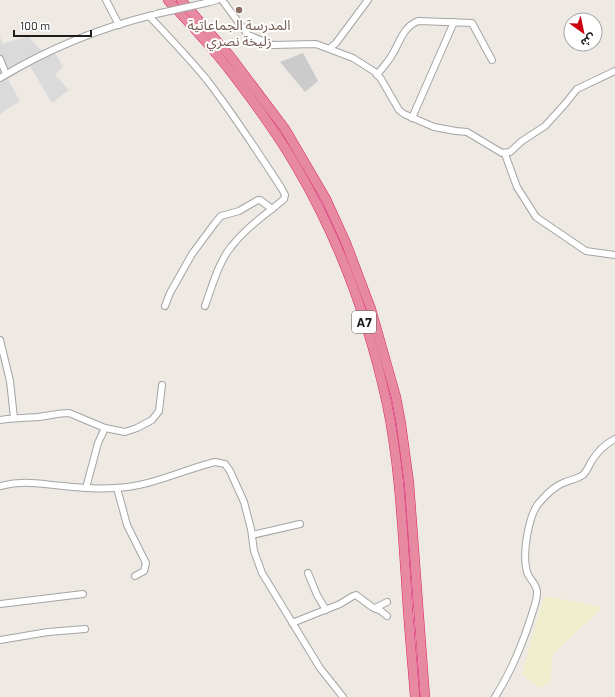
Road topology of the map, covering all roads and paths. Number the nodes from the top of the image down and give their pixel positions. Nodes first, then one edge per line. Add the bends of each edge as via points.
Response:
1 (106, 0) edge
2 (168, 0) edge
3 (181, 0) edge
4 (222, 0) edge
5 (368, 0) edge
6 (213, 1) edge
7 (149, 16) junction
8 (454, 22) junction
9 (119, 25) junction
10 (330, 48) junction
11 (0, 60) edge
12 (492, 60) dead end
13 (615, 71) edge
14 (6, 74) junction
15 (377, 75) junction
16 (0, 78) edge
17 (412, 118) junction
18 (505, 154) junction
19 (272, 208) junction
20 (615, 255) edge
21 (164, 306) dead end
22 (204, 306) dead end
23 (0, 340) edge
24 (162, 384) dead end
25 (14, 418) junction
26 (0, 420) edge
27 (105, 428) junction
28 (615, 440) edge
29 (0, 486) edge
30 (86, 488) junction
31 (116, 488) junction
32 (300, 524) dead end
33 (252, 535) junction
34 (308, 572) dead end
35 (135, 576) dead end
36 (83, 594) dead end
37 (387, 602) dead end
38 (0, 604) edge
39 (375, 608) junction
40 (326, 610) junction
41 (387, 616) dead end
42 (292, 623) junction
43 (85, 629) dead end
44 (0, 640) edge
45 (343, 697) edge
46 (415, 697) edge
47 (425, 697) edge
48 (495, 697) edge

1 - 9 street
2 - 46 highway, A7 via 230,70 296,166 340,252 361,311 387,405 396,459
3 - 47 highway, A7 via 230,56 285,129 326,199 371,309 401,424 409,483
4 - 10 street via 248,35 254,38 274,45 316,44
5 - 10 street
6 - 7 street, bridge
7 - 9 street
7 - 19 street via 208,82 258,151 285,197
8 - 12 street via 473,24
8 - 15 street via 418,21 411,24
8 - 17 street
9 - 14 street via 64,44
10 - 15 street via 353,58
11 - 14 street
13 - 18 street via 577,89 545,126
14 - 16 street
15 - 17 street via 398,110
17 - 18 street via 434,127 467,132
18 - 20 street via 517,187 536,217 586,251
19 - 21 street via 258,200 239,211 219,218 192,254
19 - 22 street via 248,228 230,248 221,263
23 - 25 street via 10,381
24 - 27 street via 159,411 152,420 125,432
25 - 26 street
25 - 27 street via 69,413
27 - 30 street via 98,443
28 - 48 street via 597,453 582,475 564,482 551,491 532,513 526,567 538,592 510,671
29 - 30 street via 25,482
30 - 31 street
31 - 33 street via 220,462 228,467 244,502
31 - 35 street via 127,524 146,563 144,571
32 - 33 street
33 - 42 street via 257,562
34 - 40 street via 317,596
36 - 38 street
37 - 39 street
39 - 40 street via 356,595
39 - 41 street
40 - 42 street
42 - 45 street via 320,668
43 - 44 street

